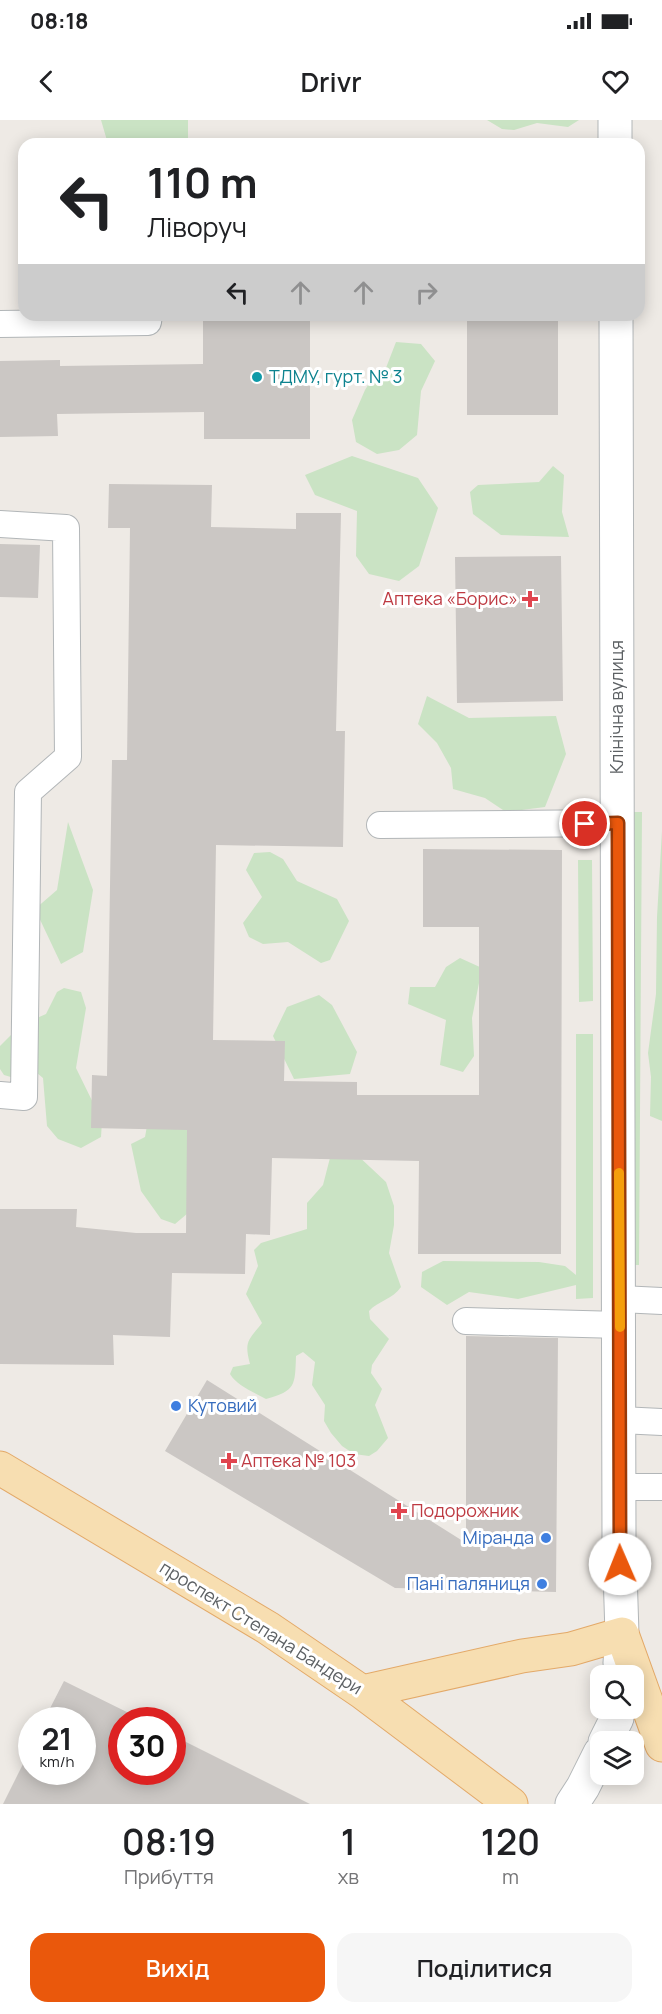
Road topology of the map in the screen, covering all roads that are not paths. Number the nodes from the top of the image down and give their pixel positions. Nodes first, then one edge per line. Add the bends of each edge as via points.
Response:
1 (615, 120) edge
2 (615, 138) edge
3 (148, 321) edge
4 (616, 321) edge
5 (0, 324) edge
6 (0, 524) edge
7 (618, 823) junction
8 (381, 825) dead end
9 (0, 1095) edge
10 (662, 1301) edge
11 (620, 1312) junction
12 (466, 1321) dead end
13 (620, 1420) junction
14 (662, 1422) edge
15 (2, 1473) edge
16 (620, 1487) junction
17 (662, 1487) edge
18 (622, 1634) junction
19 (621, 1665) edge
20 (363, 1692) junction
21 (662, 1745) edge
22 (590, 1773) edge
23 (511, 1804) edge
24 (572, 1804) edge

1 - 2 street
3 - 5 lane
4 - 7 street, Клінічна вулиця
6 - 9 lane via 66,528 68,746 68,757 28,792 24,1097
7 - 8 lane
7 - 11 street, Клінічна вулиця
10 - 11 lane
11 - 12 lane
11 - 13 street, Клінічна вулиця
13 - 14 lane
13 - 16 street, Клінічна вулиця
15 - 20 main road, проспект Степана Бандери via 268,1628
16 - 17 lane
16 - 18 street, Клінічна вулиця
18 - 19 street, Клінічна вулиця
18 - 20 main road via 571,1649 522,1656
18 - 21 main road
20 - 23 main road, проспект Степана Бандери
22 - 24 street

